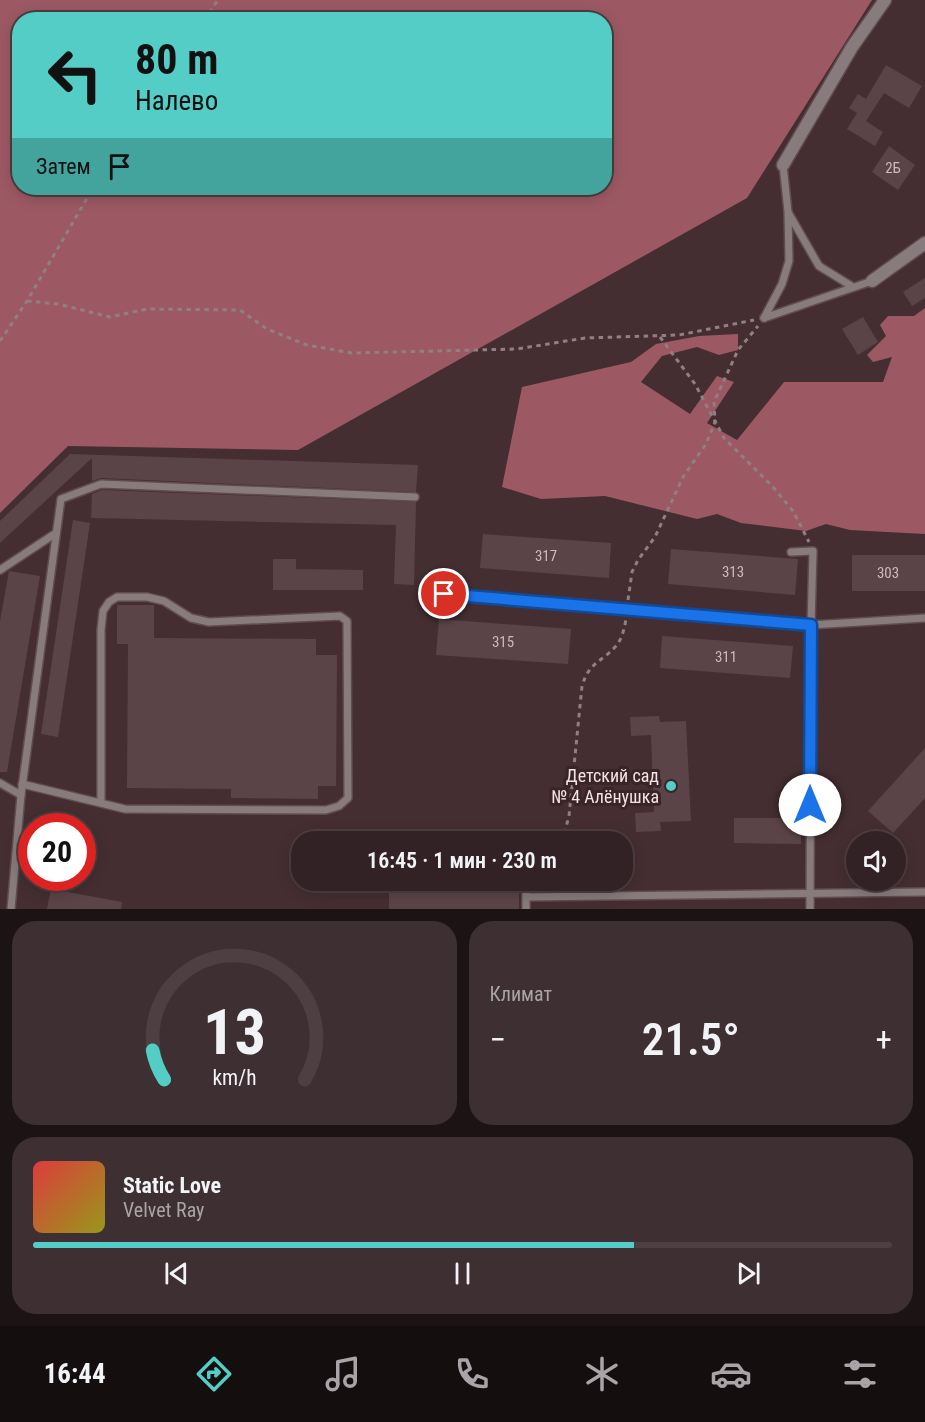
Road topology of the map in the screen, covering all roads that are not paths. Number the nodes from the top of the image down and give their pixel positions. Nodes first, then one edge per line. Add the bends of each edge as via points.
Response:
1 (885, 0) edge
2 (783, 165) joint
3 (788, 212) junction
4 (925, 243) edge
5 (872, 281) joint
6 (853, 287) junction
7 (415, 497) dead end
8 (56, 532) junction
9 (791, 552) dead end
10 (0, 570) edge
11 (444, 594) dead end
12 (925, 618) edge
13 (811, 625) junction
14 (0, 783) edge
15 (22, 784) junction
16 (21, 795) junction
17 (100, 803) junction
18 (526, 891) edge
19 (925, 892) edge
20 (810, 894) junction
21 (526, 897) junction
22 (11, 909) edge
23 (526, 909) edge
24 (810, 909) edge

1 - 2 street via 852,47
2 - 3 lane
3 - 6 lane via 819,266
3 - 6 lane via 789,261 765,318
4 - 5 street
5 - 6 lane
7 - 8 lane via 101,484 61,499
8 - 10 lane
8 - 15 lane
9 - 13 lane via 813,551
11 - 13 lane
12 - 13 lane
13 - 20 lane
14 - 16 lane
15 - 16 lane
15 - 17 lane
16 - 22 lane
17 - 17 lane via 125,809 326,810 339,806 348,798 347,621 340,616 209,622 191,618 164,601 147,597 117,597 109,602 101,630
18 - 21 lane
19 - 20 lane
20 - 21 lane
20 - 24 lane
21 - 23 lane

